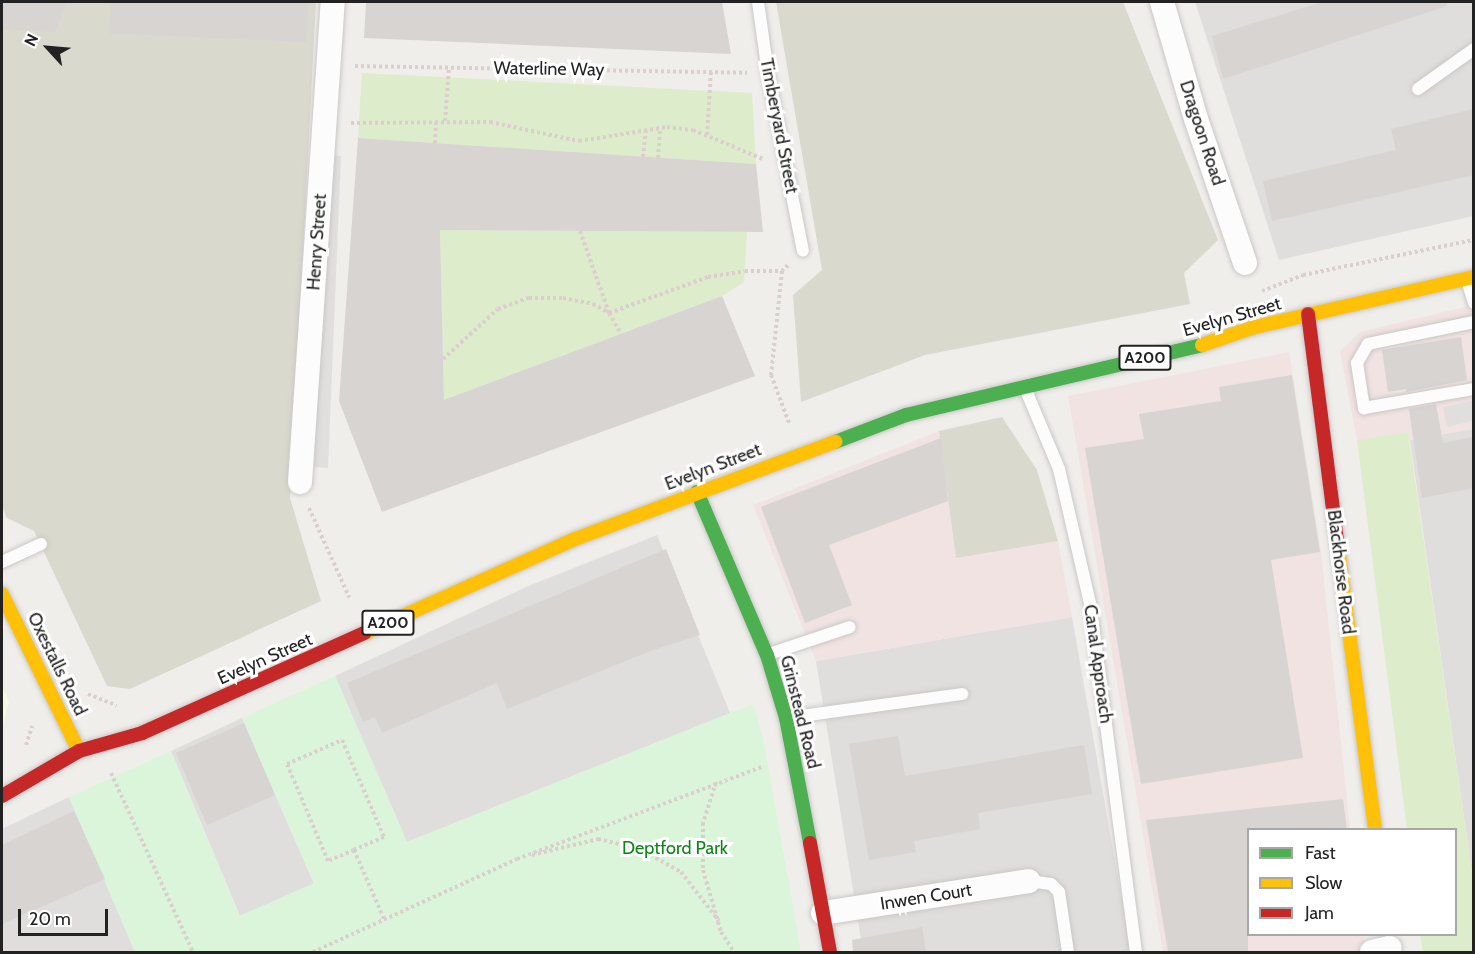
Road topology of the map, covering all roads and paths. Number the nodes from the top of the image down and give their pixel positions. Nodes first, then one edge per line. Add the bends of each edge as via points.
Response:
1 (333, 2) edge
2 (758, 2) edge
3 (1161, 2) edge
4 (1473, 49) edge
5 (330, 66) junction
6 (449, 68) junction
7 (711, 72) junction
8 (768, 73) junction
9 (1418, 89) dead end
10 (445, 121) junction
11 (326, 122) junction
12 (436, 122) junction
13 (660, 128) junction
14 (646, 130) junction
15 (707, 135) junction
16 (435, 143) dead end
17 (643, 157) dead end
18 (658, 158) dead end
19 (787, 170) junction
20 (580, 231) dead end
21 (1473, 240) edge
22 (803, 250) joint
23 (1245, 263) dead end
24 (782, 271) junction
25 (1297, 277) dead end
26 (1470, 278) edge
27 (1473, 303) edge
28 (609, 313) junction
29 (1308, 315) junction
30 (1473, 322) edge
31 (621, 334) dead end
32 (443, 358) dead end
33 (1023, 385) junction
34 (1473, 389) edge
35 (789, 423) dead end
36 (300, 482) joint
37 (697, 492) junction
38 (41, 544) dead end
39 (2, 562) edge
40 (2, 594) edge
41 (349, 597) dead end
42 (850, 627) dead end
43 (767, 655) junction
44 (962, 694) dead end
45 (786, 718) junction
46 (79, 751) junction
47 (794, 758) junction
48 (110, 770) dead end
49 (716, 782) junction
50 (2, 796) edge
51 (1375, 828) edge
52 (354, 850) junction
53 (517, 859) junction
54 (1029, 881) joint
55 (823, 913) junction
56 (384, 919) junction
57 (719, 921) junction
58 (193, 952) edge
59 (313, 952) edge
60 (734, 952) edge
61 (830, 952) edge
62 (1068, 952) edge
63 (1136, 952) edge

1 - 5 street, Henry Street
2 - 8 lane, Timberyard Street
3 - 23 street, Dragoon Road
4 - 9 lane
5 - 6 path, Waterline Way
5 - 11 street, Henry Street
6 - 7 path, Waterline Way
6 - 10 path
7 - 8 path, Waterline Way
7 - 15 path
8 - 19 lane, Timberyard Street
10 - 12 path
10 - 14 path via 490,122 579,141
11 - 12 path
11 - 36 street, Henry Street
12 - 16 path
13 - 14 path
13 - 15 path
13 - 18 path
14 - 17 path
15 - 19 path
19 - 22 lane, Timberyard Street
20 - 28 path
21 - 25 path, Evelyn Street
22 - 24 path
24 - 28 path via 708,277
24 - 35 path via 771,375
26 - 27 lane
26 - 29 main road, Evelyn Street / A200
28 - 31 path
28 - 32 path via 593,304 563,298 529,298 498,309
29 - 33 main road, Evelyn Street / A200 via 1255,327 1210,343
29 - 51 main road, Blackhorse Road
30 - 34 lane via 1368,344 1357,363 1364,408
33 - 37 main road, Evelyn Street / A200 via 932,406
33 - 63 lane, Canal Approach via 1059,469 1090,603
36 - 41 path
37 - 43 main road, Grinstead Road
37 - 46 main road, Evelyn Street / A200 via 575,539 142,734
38 - 39 lane
40 - 46 main road, Oxestalls Road
42 - 43 lane
43 - 45 main road, Grinstead Road
44 - 45 lane
45 - 47 main road, Grinstead Road
46 - 50 main road, Evelyn Street / A200
47 - 49 path
47 - 55 main road, Grinstead Road
48 - 58 path
49 - 53 path
49 - 57 path via 703,823 703,870
52 - 52 path via 384,837 342,740 286,764 328,861
52 - 56 path
53 - 56 path
53 - 57 path via 598,839 623,844 681,872
54 - 55 street, Inwen Court
54 - 62 lane via 1051,884 1059,892
55 - 61 main road, Grinstead Road
56 - 59 path
57 - 60 path

